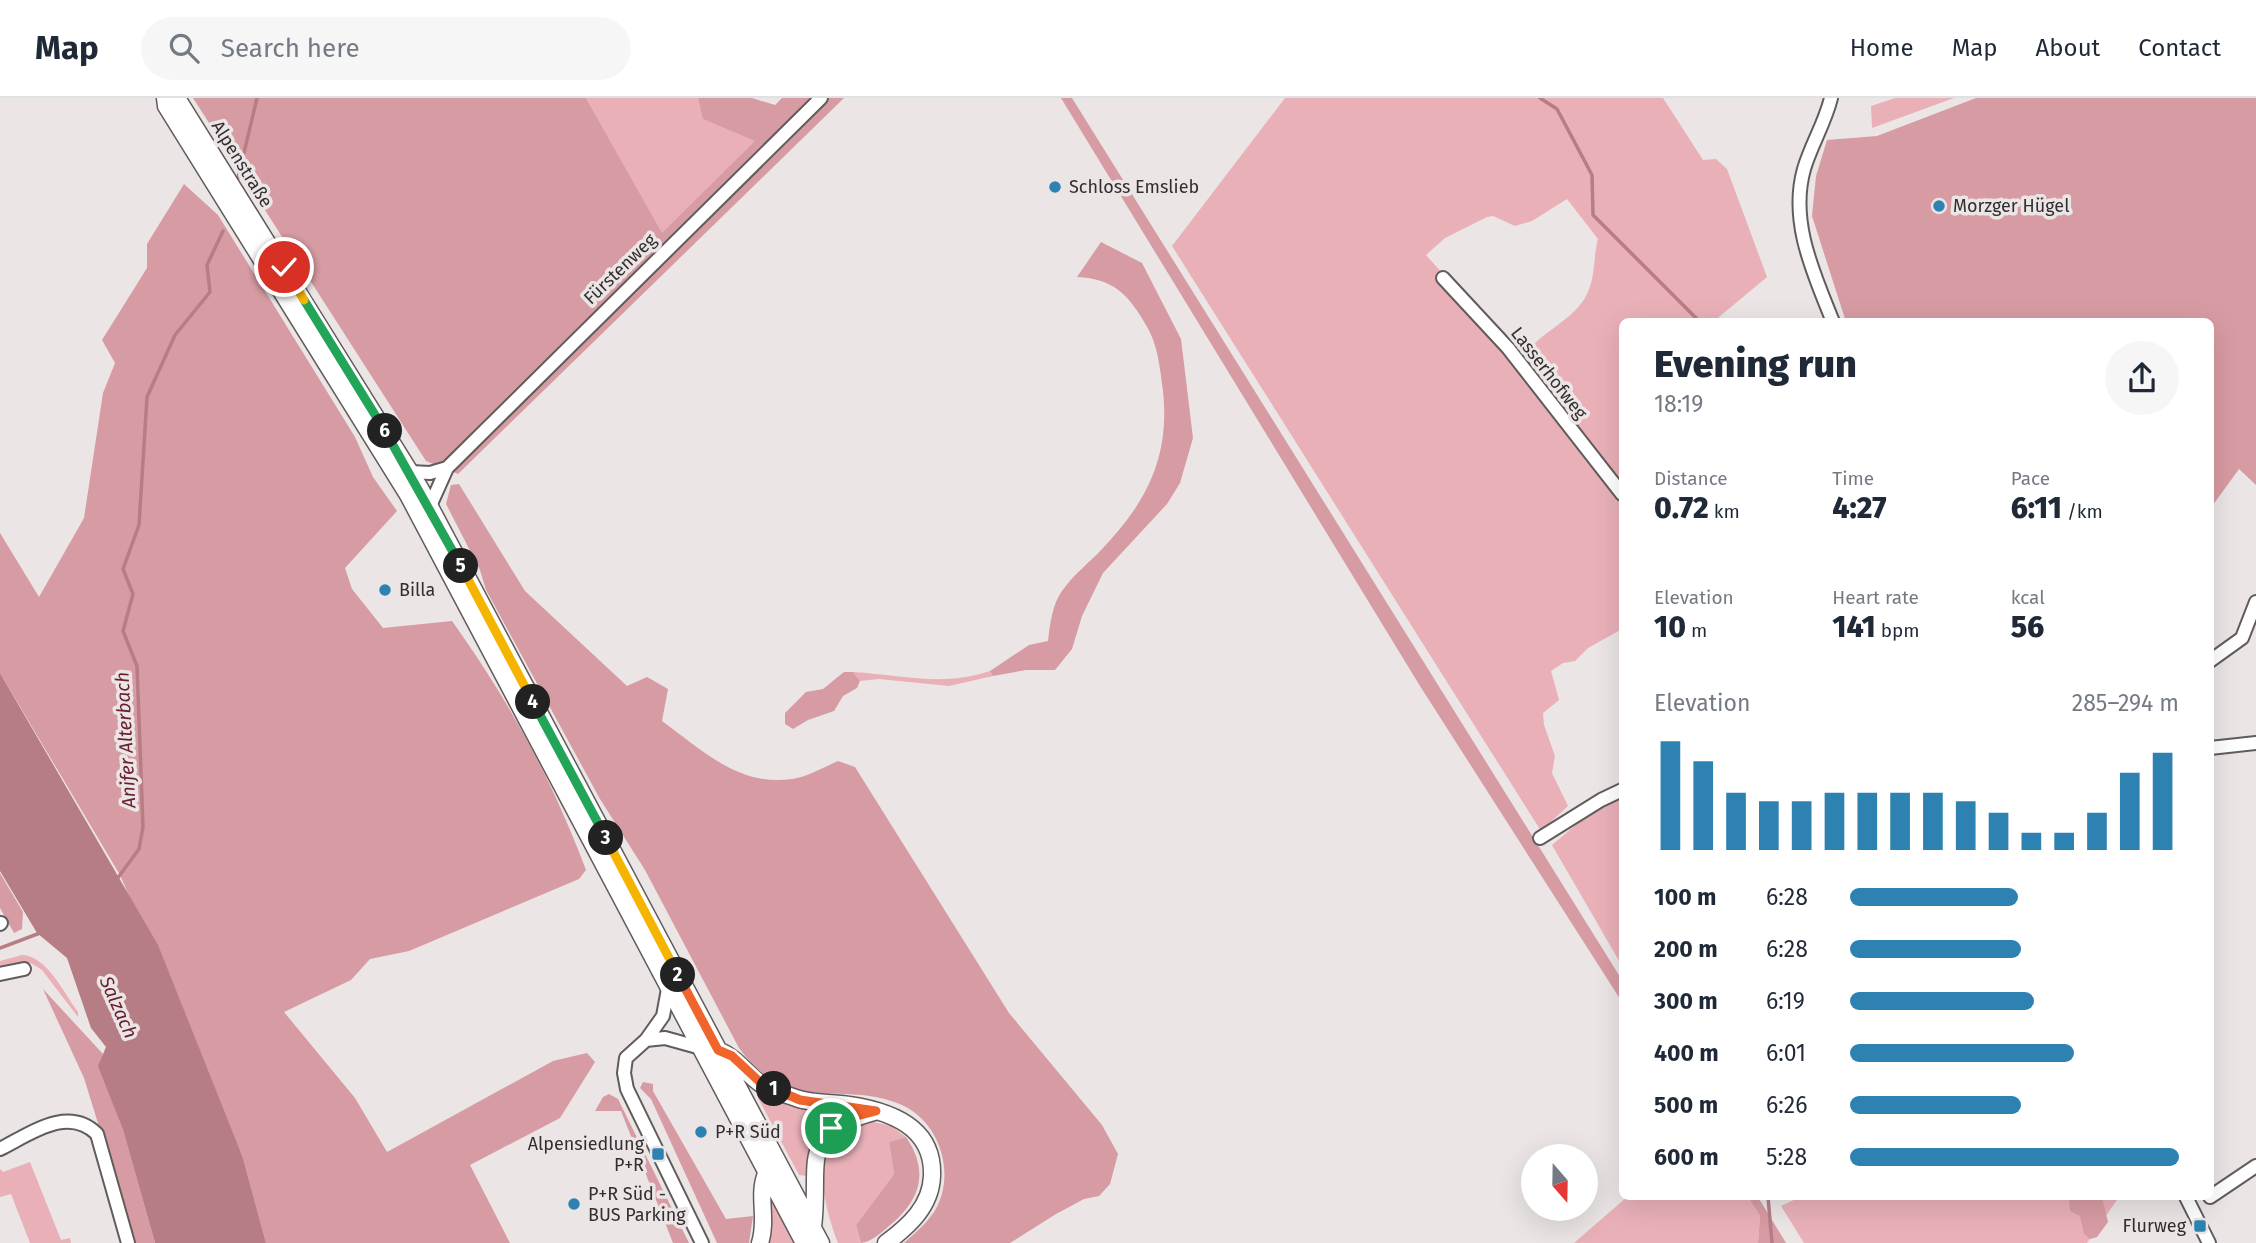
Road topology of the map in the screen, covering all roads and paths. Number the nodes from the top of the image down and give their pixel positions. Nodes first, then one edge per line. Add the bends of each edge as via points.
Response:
1 (165, 98) edge
2 (177, 98) edge
3 (821, 98) edge
4 (1831, 98) edge
5 (1443, 278) dead end
6 (1832, 318) edge
7 (447, 468) junction
8 (411, 472) junction
9 (1619, 490) edge
10 (430, 506) junction
11 (2256, 602) edge
12 (2214, 658) edge
13 (2256, 743) edge
14 (2214, 748) edge
15 (1619, 791) edge
16 (1540, 838) dead end
17 (24, 969) dead end
18 (0, 974) edge
19 (668, 989) junction
20 (646, 1040) junction
21 (701, 1048) junction
22 (718, 1050) junction
23 (876, 1111) junction
24 (0, 1149) edge
25 (2256, 1166) edge
26 (766, 1174) junction
27 (2214, 1194) edge
28 (2188, 1203) edge
29 (813, 1227) junction
30 (128, 1243) edge
31 (702, 1243) edge
32 (760, 1243) edge
33 (804, 1243) edge
34 (821, 1243) edge
35 (886, 1243) edge
36 (2209, 1243) edge

1 - 19 main road, Alpenstraße via 408,495
2 - 8 main road, Alpenstraße
3 - 7 street, Fürstenweg
4 - 6 street via 1804,170 1800,217 1806,250
5 - 9 street, Lasserhofweg via 1508,348
7 - 8 street
7 - 10 street, Fürstenweg
8 - 10 main road, Alpenstraße
10 - 22 main road, Alpenstraße
11 - 12 street via 2242,638
13 - 14 street
15 - 16 street
17 - 18 street
19 - 20 street via 663,1016
19 - 21 main road, Alpenstraße
20 - 21 street via 665,1038
20 - 31 street via 626,1058 627,1089
21 - 26 main road, Alpenstraße
22 - 23 main road via 732,1056 761,1083 800,1100
22 - 29 main road, Alpenstraße
23 - 29 main road via 845,1119 821,1142 813,1178
23 - 35 main road via 897,1116 914,1128 926,1144 933,1166 925,1206
24 - 30 street via 61,1121 87,1124 97,1134
25 - 27 street
26 - 32 main road via 761,1185 766,1220
26 - 33 main road, Alpenstraße
28 - 36 street
29 - 34 main road, Alpenstraße

